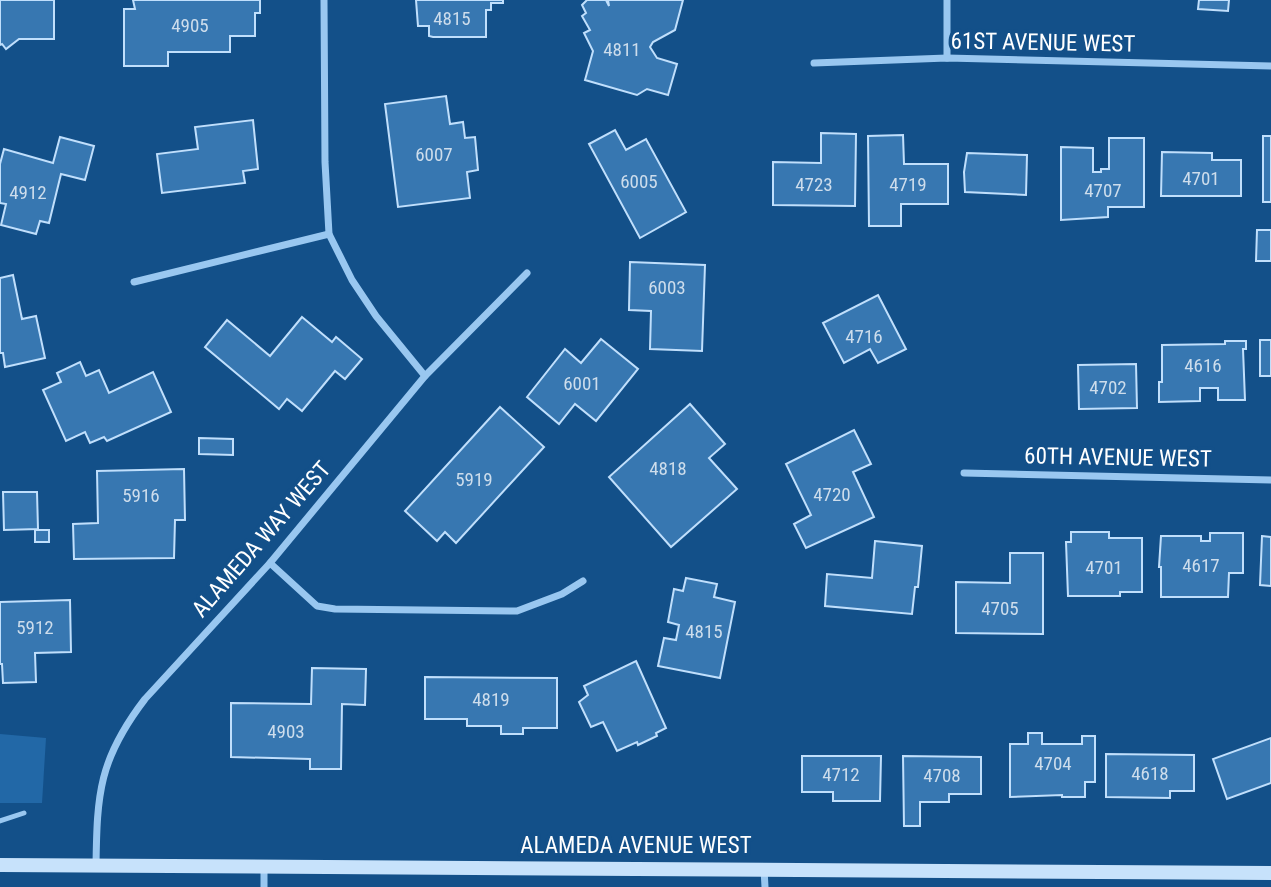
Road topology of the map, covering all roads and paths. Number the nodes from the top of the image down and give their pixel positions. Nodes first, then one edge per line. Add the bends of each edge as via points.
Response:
1 (324, 0) edge
2 (947, 0) edge
3 (947, 58) junction
4 (814, 63) dead end
5 (1271, 66) edge
6 (329, 234) junction
7 (527, 273) dead end
8 (134, 282) dead end
9 (425, 376) junction
10 (964, 473) dead end
11 (1271, 480) edge
12 (270, 563) junction
13 (583, 581) dead end
14 (24, 813) dead end
15 (0, 821) edge
16 (0, 865) edge
17 (96, 866) junction
18 (264, 866) junction
19 (764, 868) junction
20 (1271, 873) edge
21 (264, 887) edge
22 (765, 887) edge

1 - 6 street
2 - 3 street
3 - 4 street, 61ST AVENUE WEST
3 - 5 street, 61ST AVENUE WEST
6 - 8 street
6 - 9 street via 364,298
7 - 9 street, ALAMEDA WAY WEST
9 - 12 street, ALAMEDA WAY WEST
10 - 11 street, 60TH AVENUE WEST
12 - 13 street via 317,606 335,609 517,611
12 - 17 street, ALAMEDA WAY WEST via 126,723 102,779
14 - 15 lane
16 - 17 street, ALAMEDA AVENUE WEST
17 - 18 street, ALAMEDA AVENUE WEST
18 - 19 street, ALAMEDA AVENUE WEST
18 - 21 street
19 - 20 street, ALAMEDA AVENUE WEST
19 - 22 street

